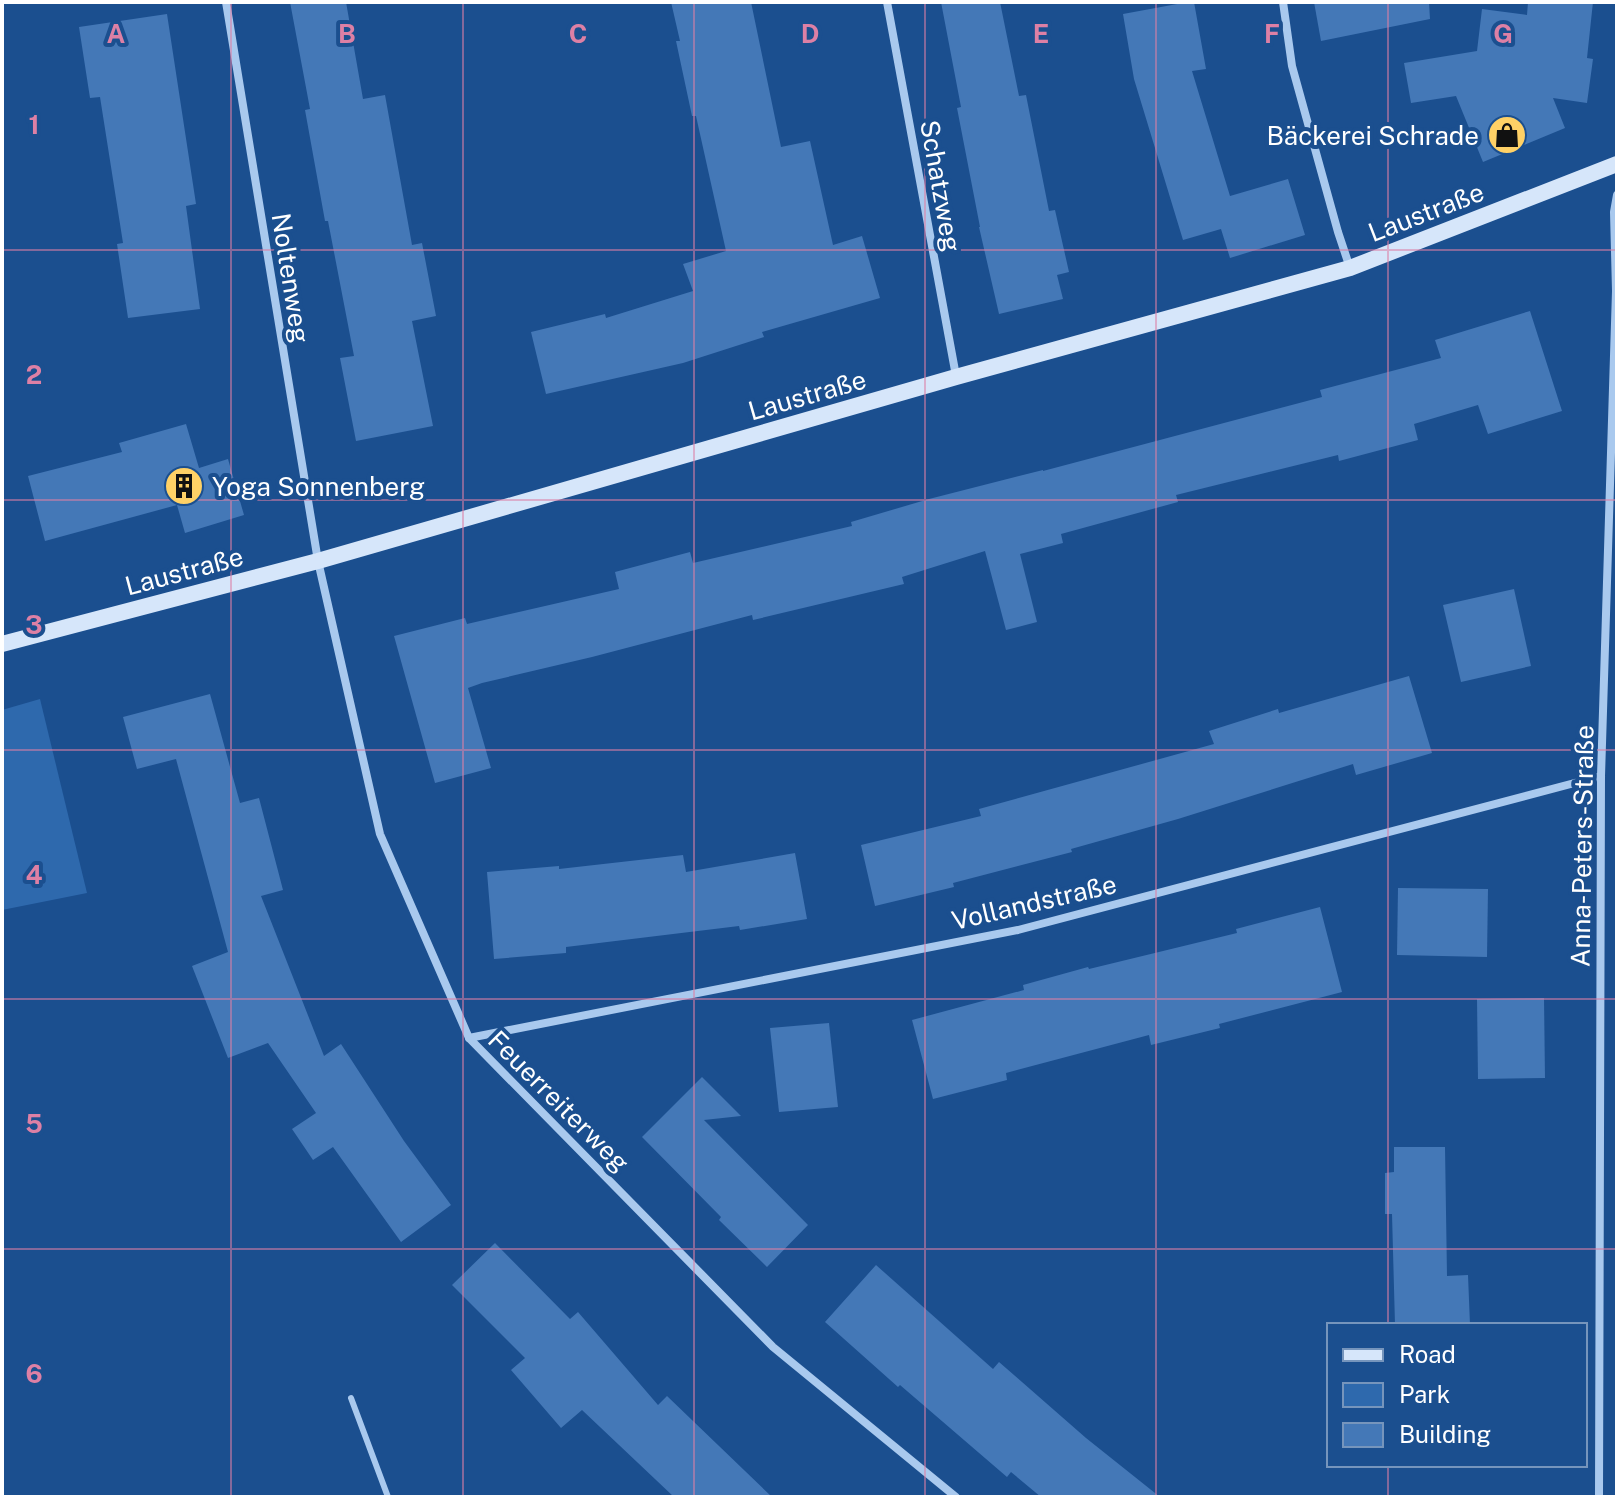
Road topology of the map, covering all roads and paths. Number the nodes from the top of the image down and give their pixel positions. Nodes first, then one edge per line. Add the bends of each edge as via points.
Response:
1 (226, 2) edge
2 (887, 2) edge
3 (1283, 2) edge
4 (1617, 164) edge
5 (1617, 195) edge
6 (1350, 268) junction
7 (956, 377) junction
8 (318, 561) junction
9 (2, 644) edge
10 (1601, 776) junction
11 (469, 1038) junction
12 (351, 1398) dead end
13 (388, 1497) edge
14 (956, 1497) edge
15 (1599, 1497) edge

1 - 8 street, Noltenweg
2 - 7 street, Schatzweg
3 - 6 street via 1292,66
4 - 6 street, Laustraße
5 - 10 street, Anna-Peters-Straße
6 - 7 street, Laustraße
7 - 8 street, Laustraße
8 - 9 street, Laustraße
8 - 11 street, Feuerreiterweg via 380,834
10 - 11 street, Vollandstraße via 1018,930
10 - 15 street, Anna-Peters-Straße
11 - 14 street, Feuerreiterweg via 773,1347
12 - 13 lane

